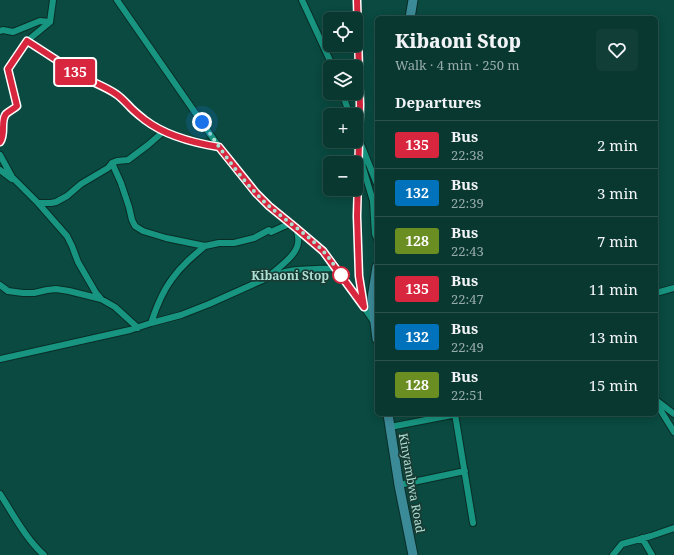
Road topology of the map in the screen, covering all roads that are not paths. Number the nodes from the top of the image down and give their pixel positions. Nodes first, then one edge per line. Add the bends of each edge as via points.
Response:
1 (53, 0) edge
2 (117, 0) edge
3 (302, 0) edge
4 (357, 0) edge
5 (412, 0) edge
6 (410, 16) edge
7 (50, 22) junction
8 (0, 31) edge
9 (27, 41) junction
10 (330, 60) edge
11 (360, 108) edge
12 (164, 131) junction
13 (0, 142) edge
14 (219, 147) junction
15 (359, 148) edge
16 (360, 148) edge
17 (362, 148) edge
18 (0, 155) edge
19 (112, 163) junction
20 (0, 170) edge
21 (375, 179) edge
22 (18, 184) junction
23 (38, 203) junction
24 (294, 225) junction
25 (375, 234) edge
26 (204, 246) junction
27 (337, 268) junction
28 (267, 278) junction
29 (0, 285) edge
30 (674, 288) edge
31 (658, 292) edge
32 (375, 298) edge
33 (101, 299) junction
34 (364, 307) junction
35 (374, 322) junction
36 (151, 323) junction
37 (138, 328) junction
38 (375, 328) edge
39 (0, 359) edge
40 (658, 402) edge
41 (658, 406) edge
42 (674, 414) edge
43 (388, 416) edge
44 (446, 416) edge
45 (456, 416) edge
46 (390, 427) junction
47 (674, 432) edge
48 (465, 471) junction
49 (399, 484) junction
50 (0, 494) edge
51 (473, 523) dead end
52 (674, 528) edge
53 (642, 538) junction
54 (44, 555) edge
55 (413, 555) edge
56 (613, 555) edge
57 (652, 555) edge

1 - 7 street
2 - 14 street
3 - 10 street
4 - 11 street
5 - 6 street
7 - 8 street via 40,21 13,32
7 - 9 street
9 - 12 street via 85,78 115,93 147,121
9 - 13 street via 8,69 17,106 6,114
12 - 14 street via 200,144
12 - 19 street via 128,160
14 - 24 street via 256,193
15 - 34 street via 359,276
16 - 25 street via 373,201
17 - 21 street
18 - 22 street
19 - 23 street via 62,199 51,203
19 - 26 street via 135,226 166,238
20 - 22 street
22 - 23 street
23 - 33 street via 70,240 78,262
24 - 26 street via 271,232 269,230 254,238 234,243
24 - 27 street via 323,251
24 - 28 street via 298,237 294,253
26 - 36 street via 172,278
27 - 28 street via 296,270
27 - 34 street
28 - 36 street via 191,312
29 - 33 street via 8,291 23,293 56,289
30 - 31 street
32 - 35 street
33 - 37 street via 115,307
34 - 35 street
35 - 38 street
36 - 37 street
37 - 39 street
40 - 42 street
41 - 47 street
43 - 46 street, Kinyambwa Road
44 - 46 street
45 - 48 street
46 - 49 street, Kinyambwa Road
48 - 49 street
48 - 51 street
49 - 55 street, Kinyambwa Road
50 - 54 street
52 - 53 street
53 - 56 street via 622,544
53 - 57 street

